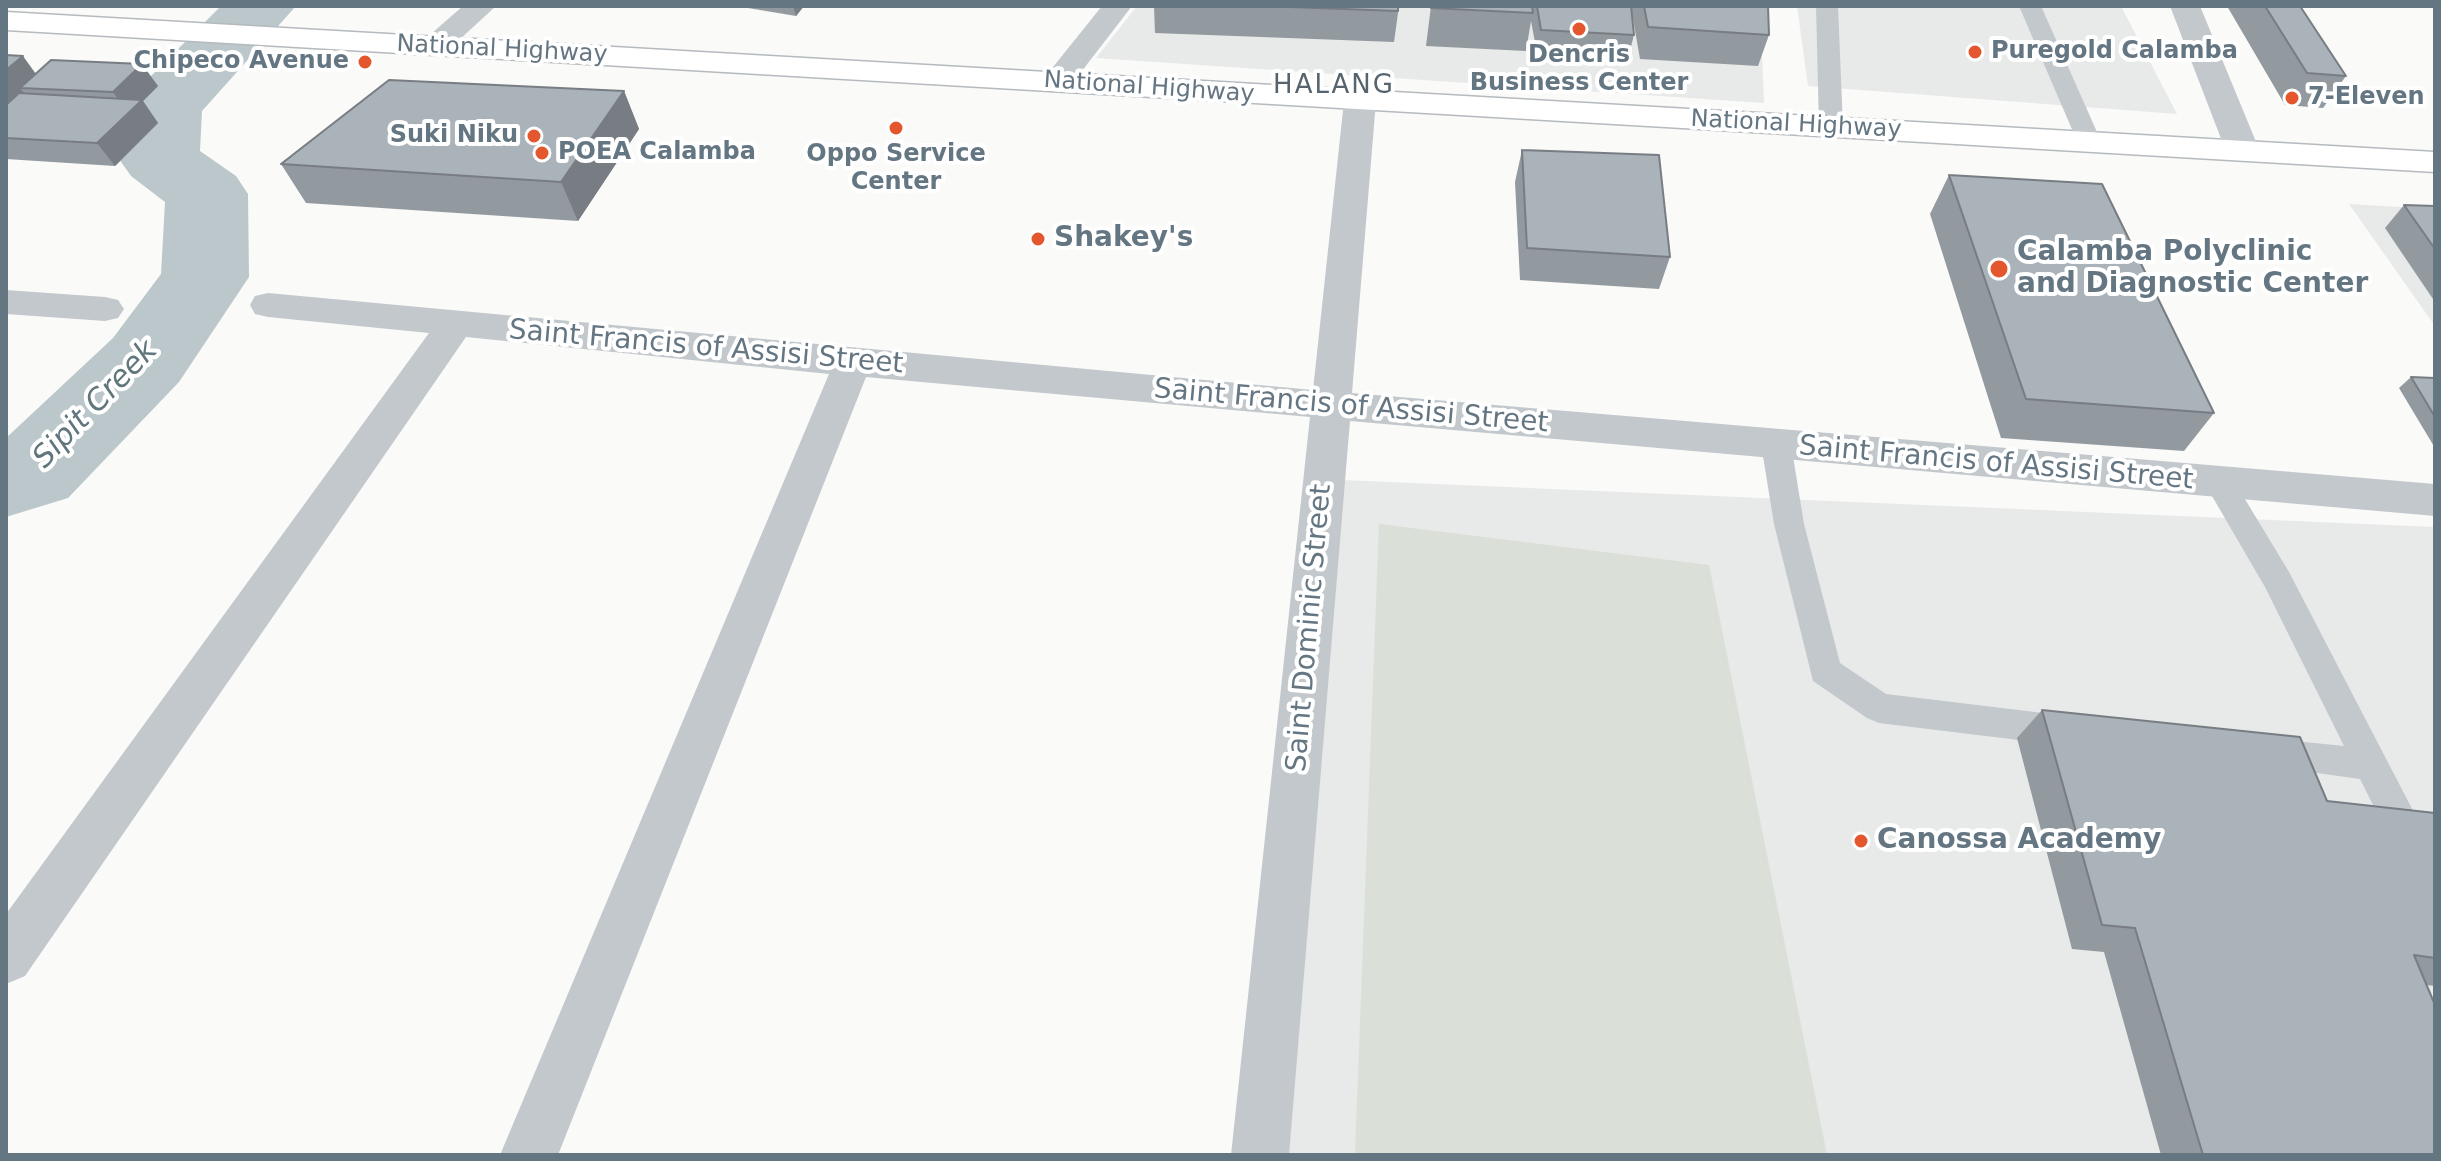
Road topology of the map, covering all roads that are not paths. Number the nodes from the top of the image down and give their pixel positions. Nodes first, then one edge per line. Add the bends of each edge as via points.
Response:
1 (481, 6) edge
2 (1117, 6) edge
3 (1827, 6) edge
4 (2030, 6) edge
5 (2185, 6) edge
6 (6, 21) edge
7 (435, 46) junction
8 (1057, 82) junction
9 (1360, 101) junction
10 (1831, 127) junction
11 (2089, 141) junction
12 (2242, 149) junction
13 (2435, 162) edge
14 (6, 302) edge
15 (268, 305) dead end
16 (105, 309) dead end
17 (455, 325) junction
18 (853, 363) junction
19 (1331, 405) junction
20 (1776, 444) junction
21 (2220, 484) junction
22 (2435, 500) edge
23 (2097, 734) edge
24 (2235, 750) edge
25 (2373, 765) junction
26 (2435, 891) edge
27 (6, 958) edge
28 (529, 1155) edge
29 (1260, 1155) edge

1 - 7 street
2 - 8 street
3 - 10 lane
4 - 11 lane
5 - 12 street
6 - 7 main road, National Highway
7 - 8 main road, National Highway
8 - 9 main road, National Highway
9 - 10 main road, National Highway
9 - 19 street, Saint Dominic Street
10 - 11 main road, National Highway
11 - 12 main road, National Highway
12 - 13 main road, National Highway
14 - 16 street
15 - 17 street, Saint Francis of Assisi Street
17 - 18 street, Saint Francis of Assisi Street
17 - 27 street
18 - 19 street, Saint Francis of Assisi Street
18 - 28 street
19 - 20 street, Saint Francis of Assisi Street
19 - 29 street, Saint Dominic Street
20 - 21 street, Saint Francis of Assisi Street
20 - 23 lane via 1789,524 1825,671 1879,708
21 - 22 street, Saint Francis of Assisi Street
21 - 25 lane via 2278,581
24 - 25 lane
25 - 26 lane

